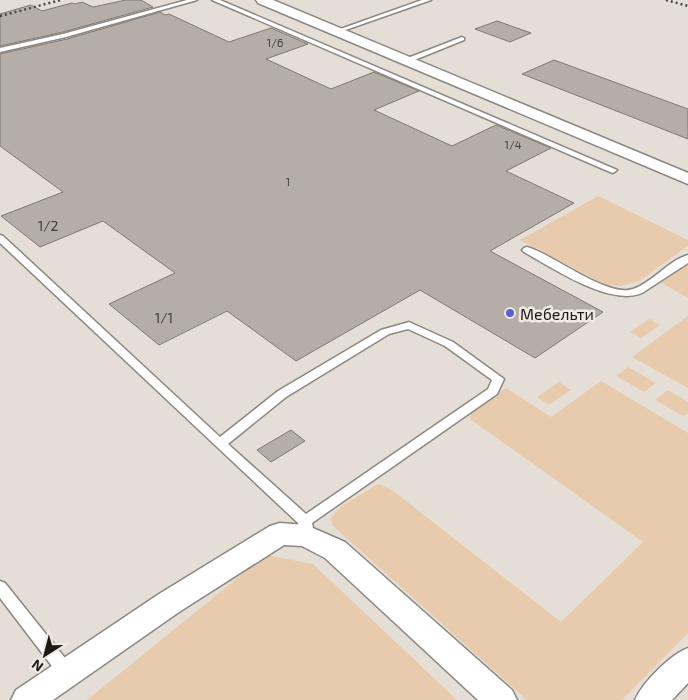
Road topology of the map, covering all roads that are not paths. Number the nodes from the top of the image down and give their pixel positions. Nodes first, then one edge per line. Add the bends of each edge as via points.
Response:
1 (194, 0) edge
2 (215, 0) edge
3 (262, 0) edge
4 (428, 0) edge
5 (334, 32) junction
6 (462, 39) dead end
7 (0, 50) edge
8 (404, 61) junction
9 (613, 170) dead end
10 (688, 179) edge
11 (0, 238) edge
12 (527, 250) dead end
13 (688, 258) edge
14 (221, 443) junction
15 (306, 528) junction
16 (0, 587) edge
17 (688, 662) edge
18 (66, 673) junction
19 (27, 700) edge
20 (501, 700) edge
21 (652, 700) edge

1 - 7 lane
2 - 9 lane
3 - 5 street
4 - 5 lane
5 - 8 street
6 - 8 lane
8 - 10 street
11 - 14 lane
12 - 13 lane via 622,295 634,293
14 - 15 lane
14 - 15 lane via 282,394 385,332 409,325 449,344 498,379 493,391
15 - 18 street via 280,534 169,603
15 - 20 street via 335,550
16 - 18 lane
17 - 21 street
18 - 19 street

